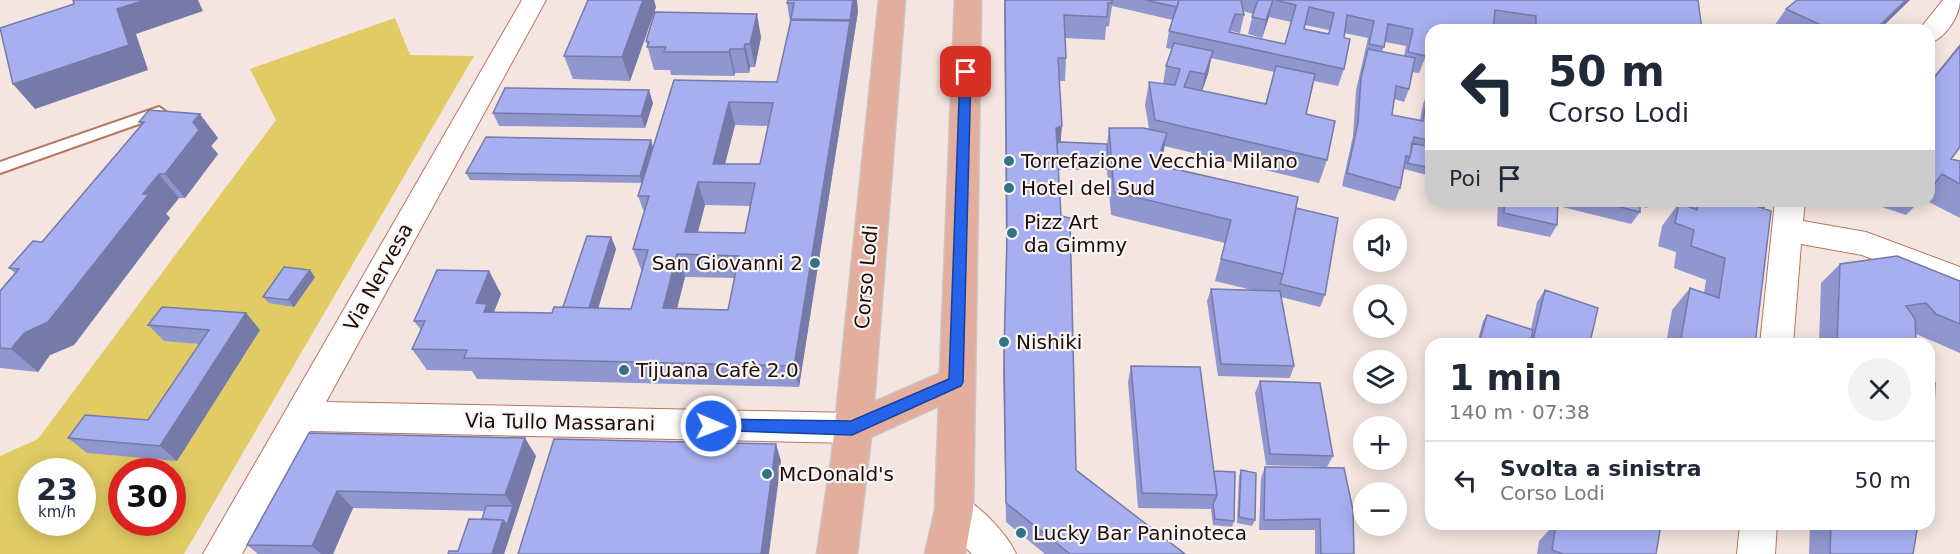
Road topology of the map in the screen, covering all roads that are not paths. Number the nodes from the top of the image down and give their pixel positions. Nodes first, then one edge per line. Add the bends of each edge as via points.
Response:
1 (534, 0) edge
2 (892, 0) edge
3 (968, 0) edge
4 (1956, 0) edge
5 (1935, 27) edge
6 (159, 111) edge
7 (0, 168) edge
8 (1789, 215) edge
9 (1960, 280) edge
10 (1777, 338) edge
11 (956, 382) junction
12 (299, 416) junction
13 (852, 428) junction
14 (954, 510) junction
15 (1758, 530) edge
16 (222, 554) edge
17 (837, 554) edge
18 (945, 554) edge
19 (997, 554) edge
20 (1756, 554) edge

1 - 12 street, Via Nervesa
2 - 13 main road, Corso Lodi
3 - 11 main road
4 - 5 street
6 - 7 lane
8 - 9 street
8 - 10 street
11 - 13 main road, Via Tullo Massarani
11 - 14 main road
12 - 13 street, Via Tullo Massarani
12 - 16 street, Via Nervesa
13 - 17 main road, Corso Lodi
14 - 18 main road
14 - 19 street
15 - 20 street

